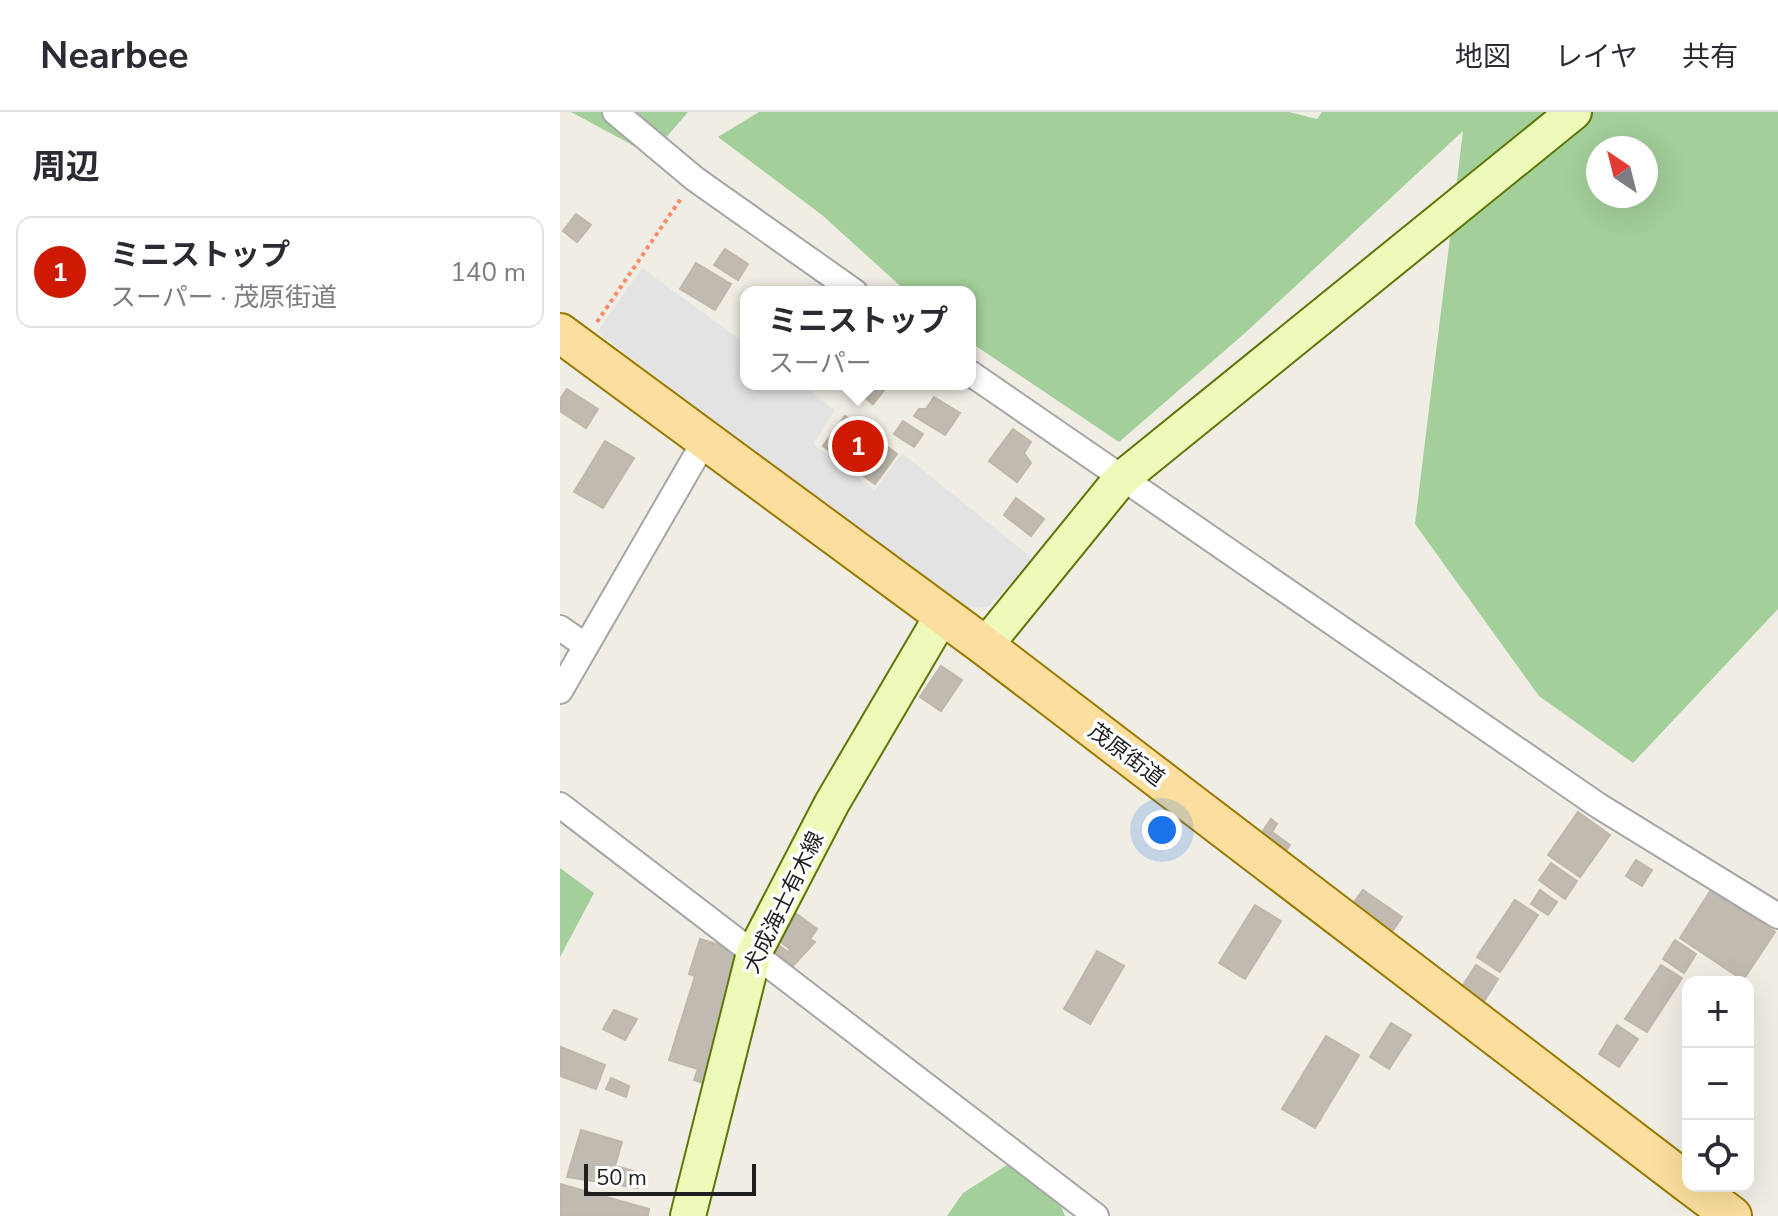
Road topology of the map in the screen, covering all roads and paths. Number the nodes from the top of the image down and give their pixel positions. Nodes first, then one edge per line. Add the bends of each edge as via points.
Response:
1 (615, 112) edge
2 (1574, 112) edge
3 (695, 179) junction
4 (847, 286) edge
5 (570, 340) edge
6 (976, 377) edge
7 (704, 442) junction
8 (1120, 480) junction
9 (943, 614) junction
10 (560, 628) edge
11 (586, 646) junction
12 (985, 646) junction
13 (560, 691) edge
14 (560, 805) edge
15 (1778, 916) edge
16 (754, 953) junction
17 (1682, 1178) edge
18 (1700, 1192) edge
19 (688, 1216) edge
20 (1096, 1216) edge
21 (1732, 1216) edge

1 - 3 street
2 - 8 street
3 - 4 street
3 - 5 path
5 - 7 main road, 茂原街道
6 - 8 street
7 - 9 main road, 茂原街道
7 - 11 street
8 - 12 street
8 - 15 street via 1599,806
9 - 12 main road, 茂原街道
9 - 16 street, 犬成海士有木線 via 832,803
10 - 11 street
11 - 13 street
12 - 17 main road, 茂原街道
14 - 16 street
16 - 19 street, 犬成海士有木線
16 - 20 street
18 - 21 main road, 茂原街道

